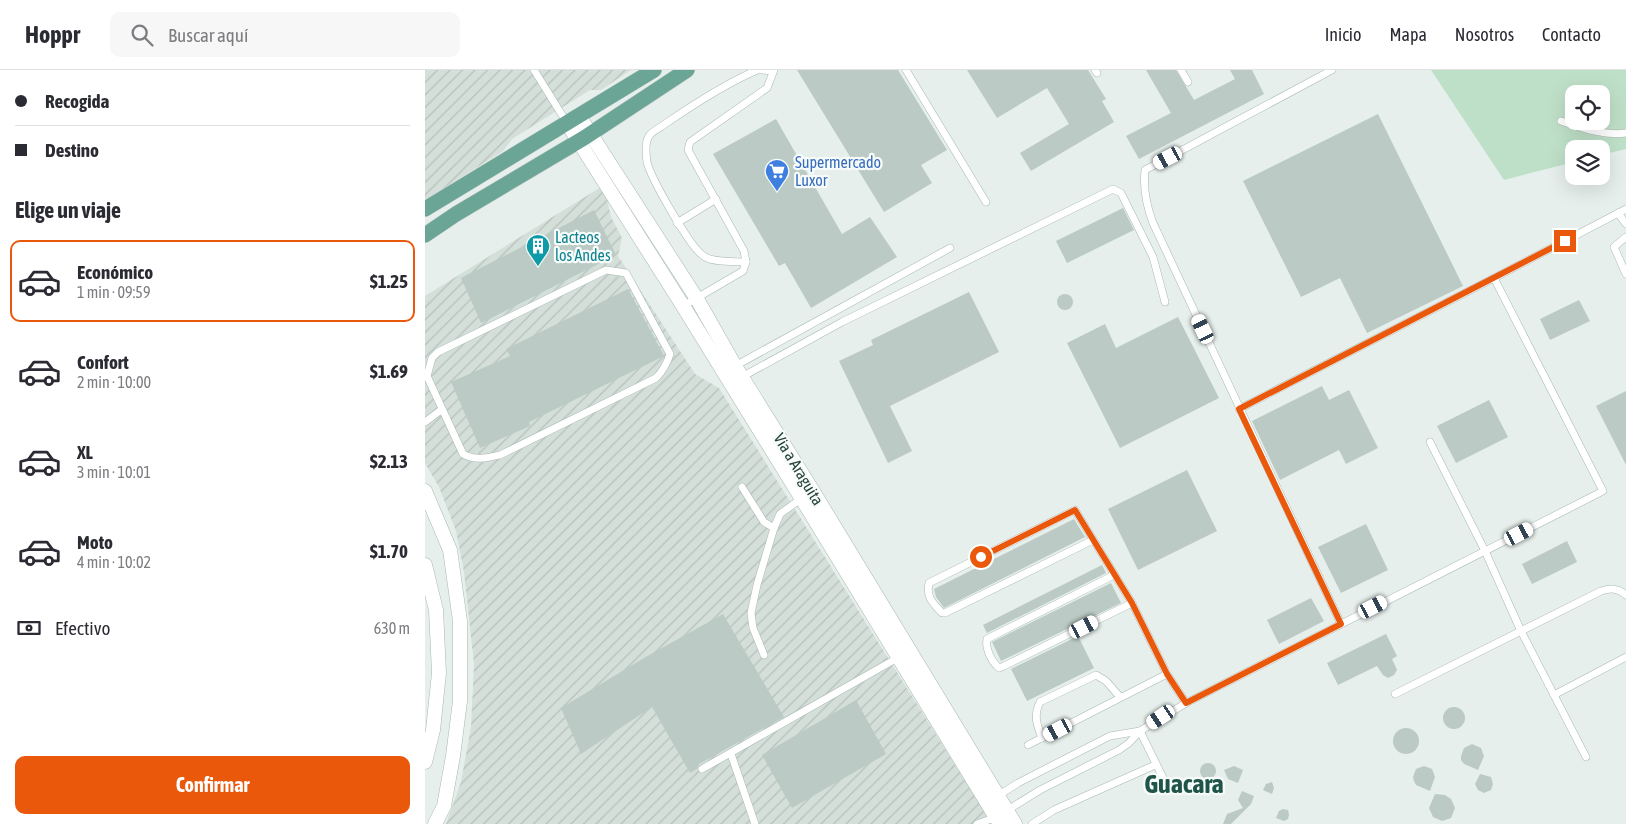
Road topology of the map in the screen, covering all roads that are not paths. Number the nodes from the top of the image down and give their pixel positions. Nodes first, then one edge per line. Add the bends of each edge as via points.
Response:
1 (654, 70) edge
2 (687, 70) edge
3 (757, 70) edge
4 (761, 70) edge
5 (773, 70) edge
6 (906, 70) edge
7 (1181, 70) edge
8 (1332, 70) edge
9 (538, 72) edge
10 (1188, 82) dead end
11 (573, 119) junction
12 (1561, 121) dead end
13 (1626, 132) edge
14 (585, 138) junction
15 (716, 199) junction
16 (986, 202) dead end
17 (425, 209) edge
18 (1626, 209) edge
19 (1618, 213) junction
20 (677, 223) junction
21 (1626, 224) edge
22 (425, 235) edge
23 (1626, 237) edge
24 (949, 248) dead end
25 (746, 262) junction
26 (1626, 274) edge
27 (1494, 278) junction
28 (697, 300) junction
29 (1165, 302) dead end
30 (683, 306) junction
31 (733, 374) junction
32 (1239, 409) junction
33 (441, 410) junction
34 (425, 422) edge
35 (1430, 442) dead end
36 (742, 487) dead end
37 (425, 491) edge
38 (808, 496) junction
39 (773, 528) junction
40 (1093, 540) junction
41 (1485, 551) junction
42 (425, 565) edge
43 (1114, 575) junction
44 (1626, 595) edge
45 (1132, 603) junction
46 (1341, 624) junction
47 (1521, 631) junction
48 (904, 654) junction
49 (764, 655) dead end
50 (1626, 657) edge
51 (1167, 674) junction
52 (1395, 694) dead end
53 (1554, 695) junction
54 (1120, 697) junction
55 (1186, 703) junction
56 (1140, 731) junction
57 (1043, 738) junction
58 (1029, 745) dead end
59 (731, 754) junction
60 (1586, 758) dead end
61 (425, 762) edge
62 (1155, 765) junction
63 (702, 769) dead end
64 (1168, 788) dead end
65 (992, 800) junction
66 (1001, 818) edge
67 (435, 824) edge
68 (755, 824) edge
69 (977, 824) edge
70 (1015, 824) edge
71 (1032, 824) edge

1 - 11 main road
2 - 14 main road
3 - 20 lane via 732,81 650,135 647,163
4 - 5 lane
5 - 15 lane via 767,88 690,142 688,150
6 - 16 lane
7 - 10 lane
8 - 32 lane via 1145,170 1145,201 1153,223
9 - 11 lane
11 - 14 street, Via a Araguita
11 - 17 main road
12 - 13 lane via 1616,134
14 - 22 main road
14 - 28 street, Via a Araguita
14 - 30 street, Via a Araguita
15 - 20 lane
15 - 25 lane via 744,251
18 - 19 lane
19 - 21 lane
19 - 27 lane
20 - 25 lane via 705,257
23 - 26 lane via 1614,247
24 - 31 lane
25 - 28 lane via 743,271
27 - 32 lane
27 - 41 lane via 1603,491
28 - 30 lane
28 - 31 street, Via a Araguita
29 - 31 lane via 1153,257 1121,193 1113,188
30 - 31 street, Via a Araguita
31 - 38 street, Via a Araguita
32 - 46 lane
33 - 33 lane via 463,454 483,459 500,455 656,378 670,354 626,273 606,270 438,352 432,358 427,376
33 - 34 lane
35 - 41 lane
36 - 39 lane via 764,522
37 - 67 street via 450,550 461,621 456,738 444,806
38 - 39 lane via 780,514
38 - 48 street, Via a Araguita
39 - 49 lane via 751,613 753,628
40 - 40 lane via 1075,510 929,583 927,591 931,601 945,613
40 - 43 lane
41 - 46 lane
41 - 47 lane
42 - 61 street via 439,674 433,730
43 - 45 lane
43 - 45 lane via 987,640 996,665 999,668 1004,666
44 - 47 lane via 1611,588 1601,591
45 - 51 lane
46 - 55 lane
47 - 52 lane
47 - 53 lane
48 - 59 lane
48 - 65 street, Via a Araguita
50 - 53 lane
51 - 54 lane
51 - 55 lane
53 - 60 lane
54 - 57 lane
54 - 57 lane via 1096,675 1040,702 1035,712
55 - 56 lane
56 - 62 lane
56 - 65 lane via 1110,736 1018,783
56 - 66 lane via 1119,750 1040,790
57 - 58 lane
59 - 63 lane
59 - 68 lane
62 - 64 lane
62 - 71 lane via 1054,810
65 - 66 street, Via a Araguita
66 - 69 lane
66 - 70 street, Via a Araguita

